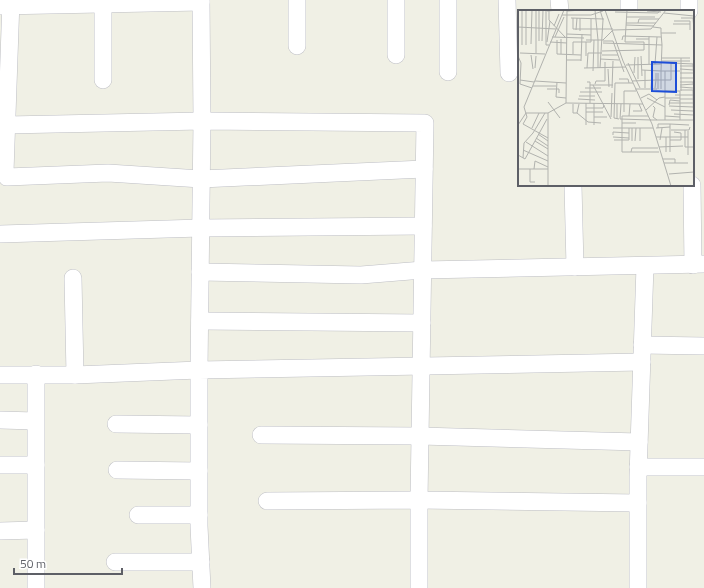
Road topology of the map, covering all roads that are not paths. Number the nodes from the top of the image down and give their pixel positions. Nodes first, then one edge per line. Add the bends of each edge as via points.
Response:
1 (297, 0) edge
2 (396, 0) edge
3 (448, 0) edge
4 (507, 0) edge
5 (559, 0) edge
6 (628, 0) edge
7 (200, 1) edge
8 (103, 2) edge
9 (8, 4) edge
10 (560, 10) edge
11 (629, 10) edge
12 (297, 46) dead end
13 (396, 55) dead end
14 (448, 72) dead end
15 (509, 73) dead end
16 (103, 80) dead end
17 (202, 121) junction
18 (8, 125) junction
19 (424, 169) junction
20 (201, 179) junction
21 (573, 186) edge
22 (692, 186) edge
23 (423, 226) junction
24 (201, 228) junction
25 (0, 234) edge
26 (698, 264) edge
27 (645, 266) junction
28 (575, 267) junction
29 (423, 270) junction
30 (200, 272) junction
31 (73, 278) dead end
32 (200, 321) junction
33 (422, 323) junction
34 (642, 345) junction
35 (704, 346) edge
36 (642, 362) junction
37 (421, 366) junction
38 (199, 370) junction
39 (36, 374) junction
40 (0, 375) edge
41 (75, 375) junction
42 (0, 420) edge
43 (35, 421) junction
44 (116, 424) dead end
45 (199, 425) junction
46 (261, 435) dead end
47 (420, 436) junction
48 (639, 442) junction
49 (36, 464) junction
50 (0, 465) edge
51 (638, 467) junction
52 (704, 467) edge
53 (117, 470) dead end
54 (199, 471) junction
55 (419, 500) junction
56 (267, 501) dead end
57 (638, 503) junction
58 (138, 515) dead end
59 (199, 515) junction
60 (36, 530) junction
61 (0, 531) edge
62 (115, 562) dead end
63 (201, 562) junction
64 (36, 588) edge
65 (202, 588) edge
66 (419, 588) edge
67 (638, 588) edge

1 - 12 street
2 - 13 street
3 - 14 street
4 - 15 street
5 - 10 street
6 - 11 street
7 - 8 street
7 - 17 street
8 - 9 street
8 - 16 street
9 - 18 street
17 - 18 street
17 - 19 street via 425,123
17 - 20 street
18 - 20 street via 5,172 7,177 108,173
19 - 20 street
19 - 23 street
20 - 24 street
21 - 28 street
22 - 26 street
23 - 24 street
23 - 29 street
24 - 25 street
24 - 30 street
26 - 27 street
27 - 28 street
27 - 34 street
28 - 29 street
29 - 30 street via 361,275
29 - 33 street
30 - 32 street
31 - 41 street
32 - 33 street
32 - 38 street
33 - 37 street
34 - 35 street
34 - 36 street
36 - 37 street
36 - 48 street
37 - 38 street
37 - 47 street
38 - 41 street
38 - 45 street
39 - 40 street
39 - 41 street
39 - 43 street
42 - 43 street
43 - 49 street
44 - 45 street
45 - 54 street
46 - 47 street
47 - 48 street
47 - 55 street
48 - 51 street
49 - 50 street
49 - 60 street
51 - 52 street
51 - 57 street
53 - 54 street
54 - 59 street
55 - 56 street
55 - 57 street
55 - 66 street
57 - 67 street
58 - 59 street
59 - 63 street
60 - 61 street
60 - 64 street
62 - 63 street
63 - 65 street

